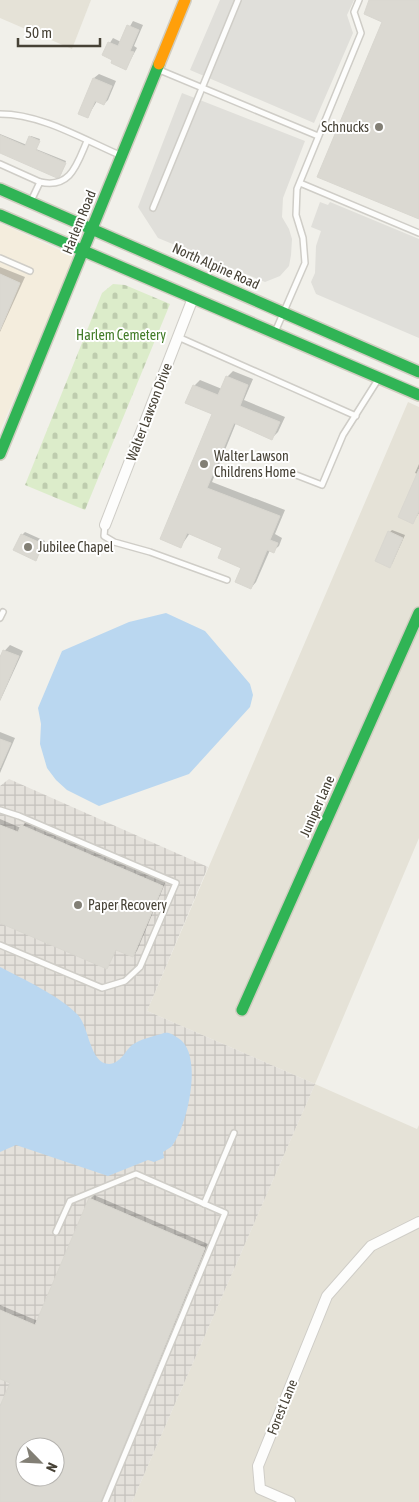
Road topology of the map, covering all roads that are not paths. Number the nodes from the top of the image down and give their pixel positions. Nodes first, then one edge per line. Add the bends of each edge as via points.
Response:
1 (185, 0) edge
2 (238, 0) edge
3 (359, 0) edge
4 (157, 69) junction
5 (200, 88) junction
6 (0, 114) edge
7 (318, 136) junction
8 (87, 141) junction
9 (122, 156) junction
10 (0, 164) edge
11 (40, 182) junction
12 (300, 183) junction
13 (0, 189) edge
14 (30, 202) junction
15 (153, 208) dead end
16 (0, 216) edge
17 (93, 228) junction
18 (419, 233) edge
19 (83, 252) junction
20 (0, 258) edge
21 (30, 271) dead end
22 (193, 298) junction
23 (284, 312) junction
24 (275, 332) junction
25 (178, 337) junction
26 (419, 372) edge
27 (379, 378) junction
28 (419, 395) edge
29 (356, 416) junction
30 (3, 438) edge
31 (0, 454) edge
32 (290, 473) dead end
33 (105, 526) joint
34 (227, 580) dead end
35 (3, 612) dead end
36 (419, 613) edge
37 (0, 618) edge
38 (0, 810) edge
39 (0, 945) edge
40 (242, 1010) dead end
41 (234, 1133) dead end
42 (204, 1204) junction
43 (419, 1222) edge
44 (56, 1232) dead end
45 (105, 1502) edge
46 (290, 1502) edge

1 - 4 main road, Harlem Road
2 - 5 lane
3 - 7 lane via 354,12 361,33
4 - 5 lane
4 - 9 main road, Harlem Road
5 - 7 lane
5 - 15 lane
6 - 8 lane via 48,124
7 - 12 lane
8 - 9 lane
8 - 11 lane via 73,173 50,184
9 - 17 main road, Harlem Road
10 - 11 lane
11 - 14 lane
12 - 18 lane
12 - 23 lane via 296,215 305,263
13 - 14 main road, North Alpine Road
14 - 17 main road, North Alpine Road
16 - 19 main road
17 - 19 main road, Harlem Road
17 - 23 main road, North Alpine Road
19 - 22 main road
19 - 30 main road, Harlem Road
20 - 21 lane
22 - 24 main road
22 - 25 street, Walter Lawson Drive
23 - 24 lane
23 - 26 main road, North Alpine Road
24 - 27 main road
25 - 29 lane
25 - 33 street, Walter Lawson Drive
27 - 28 main road
27 - 29 lane
29 - 32 lane via 343,435 322,485
30 - 31 main road, Harlem Road
33 - 34 lane via 104,536 114,542
35 - 37 lane
36 - 40 main road, Juniper Lane
38 - 39 lane via 176,883 140,967 126,980 102,988
41 - 42 lane
42 - 44 lane via 136,1174 70,1201
42 - 45 lane via 224,1213
43 - 46 street, Forest Lane via 371,1246 327,1296 258,1466 260,1489

